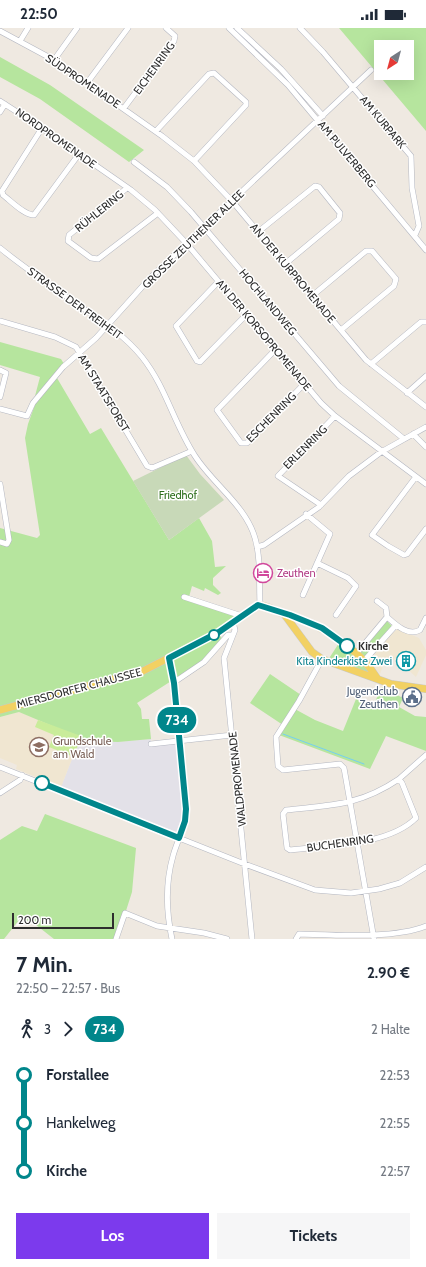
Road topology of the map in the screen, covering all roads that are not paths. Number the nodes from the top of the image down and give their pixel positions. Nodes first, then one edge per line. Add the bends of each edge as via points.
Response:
1 (28, 28) edge
2 (77, 28) edge
3 (128, 28) edge
4 (166, 28) edge
5 (229, 28) edge
6 (237, 28) edge
7 (300, 28) edge
8 (0, 31) edge
9 (20, 41) junction
10 (267, 59) junction
11 (54, 60) junction
12 (371, 70) dead end
13 (87, 83) junction
14 (353, 88) junction
15 (2, 103) edge
16 (124, 108) junction
17 (0, 112) edge
18 (320, 118) junction
19 (42, 128) junction
20 (156, 131) junction
21 (162, 136) joint
22 (79, 154) junction
23 (194, 161) junction
24 (134, 162) dead end
25 (111, 176) joint
26 (127, 188) junction
27 (232, 201) junction
28 (158, 213) junction
29 (205, 227) junction
30 (258, 232) junction
31 (415, 235) junction
32 (187, 244) junction
33 (0, 248) edge
34 (426, 250) edge
35 (285, 264) junction
36 (218, 282) junction
37 (312, 296) junction
38 (246, 315) junction
39 (0, 321) edge
40 (426, 322) edge
41 (108, 325) junction
42 (341, 330) junction
43 (275, 350) junction
44 (80, 353) junction
45 (371, 364) junction
46 (0, 370) edge
47 (426, 376) edge
48 (304, 384) junction
49 (407, 393) junction
50 (0, 397) edge
51 (426, 407) edge
52 (0, 409) edge
53 (335, 416) junction
54 (426, 427) edge
55 (412, 434) junction
56 (404, 439) junction
57 (426, 447) edge
58 (192, 451) junction
59 (381, 452) junction
60 (415, 478) junction
61 (0, 484) edge
62 (426, 484) edge
63 (321, 505) junction
64 (306, 514) junction
65 (426, 529) edge
66 (0, 542) edge
67 (257, 547) junction
68 (317, 563) junction
69 (303, 595) dead end
70 (184, 597) dead end
71 (377, 601) dead end
72 (260, 605) junction
73 (284, 614) junction
74 (336, 615) dead end
75 (240, 617) junction
76 (387, 617) junction
77 (426, 618) edge
78 (233, 622) junction
79 (396, 624) junction
80 (233, 635) junction
81 (356, 654) junction
82 (169, 658) junction
83 (322, 659) junction
84 (363, 662) junction
85 (377, 678) junction
86 (174, 683) junction
87 (426, 689) edge
88 (0, 710) edge
89 (232, 735) junction
90 (179, 740) junction
91 (151, 744) dead end
92 (426, 754) edge
93 (0, 767) edge
94 (22, 775) junction
95 (398, 779) junction
96 (0, 793) edge
97 (350, 803) junction
98 (179, 838) junction
99 (357, 842) junction
100 (246, 864) junction
101 (426, 867) edge
102 (366, 892) junction
103 (426, 926) edge
104 (170, 928) junction
105 (373, 937) edge
106 (116, 939) edge
107 (172, 939) edge
108 (227, 939) edge
109 (252, 939) edge
110 (296, 939) edge

1 - 9 street
2 - 11 street
3 - 13 street
4 - 16 street, EICHENRING via 174,36 174,40
5 - 10 street
6 - 10 street
7 - 14 street, AM KURPARK
8 - 9 street, SÜDPROMENADE
9 - 11 street, SÜDPROMENADE
10 - 18 street, AM PULVERBERG
11 - 13 street, SÜDPROMENADE
12 - 14 street, GROSSE ZEUTHENER ALLEE
13 - 16 street, SÜDPROMENADE
14 - 18 street, GROSSE ZEUTHENER ALLEE
14 - 31 street, AM KURPARK via 411,156 412,188 419,226
15 - 17 street
15 - 19 street, NORDPROMENADE
16 - 20 street, SÜDPROMENADE
18 - 27 street, GROSSE ZEUTHENER ALLEE
18 - 31 street, AM PULVERBERG
19 - 22 street, NORDPROMENADE
19 - 22 street via 1,193 18,207 34,215
20 - 21 street, SÜDPROMENADE
20 - 23 street via 209,74 214,73 246,102 246,105
21 - 23 street, AN DER KURPROMENADE
22 - 25 street, NORDPROMENADE
23 - 27 street, AN DER KURPROMENADE
24 - 29 street, HOCHLANDWEG via 167,187
25 - 26 street, AN DER KORSOPROMENADE
26 - 28 street, AN DER KORSOPROMENADE
26 - 28 street, RÜHLERING via 69,235 68,242 91,258 98,259
27 - 29 street, GROSSE ZEUTHENER ALLEE
27 - 30 street, AN DER KURPROMENADE
28 - 32 street, AN DER KORSOPROMENADE
29 - 32 street, GROSSE ZEUTHENER ALLEE
29 - 56 street, HOCHLANDWEG via 339,386
30 - 35 street, AN DER KURPROMENADE
30 - 35 street via 315,186 319,187 338,210 341,215 339,220
31 - 34 street, AM PULVERBERG
32 - 36 street, AN DER KORSOPROMENADE
32 - 41 street, GROSSE ZEUTHENER ALLEE via 150,278
33 - 41 street, STRASSE DER FREIHEIT
35 - 37 street, AN DER KURPROMENADE
36 - 38 street, AN DER KORSOPROMENADE
36 - 38 street via 176,326 197,361 200,362
37 - 42 street, AN DER KURPROMENADE
37 - 42 street via 366,251 372,251 385,266 396,279 394,286
38 - 43 street, AN DER KORSOPROMENADE
39 - 44 street, AM STAATSFORST via 65,340
40 - 45 street via 421,322
41 - 44 street, GROSSE ZEUTHENER ALLEE
41 - 58 street, STRASSE DER FREIHEIT via 132,345 152,370
42 - 45 street, AN DER KURPROMENADE
43 - 48 street, AN DER KORSOPROMENADE
43 - 48 street, ESCHENRING via 217,410 241,443 247,443
44 - 52 street, GROSSE ZEUTHENER ALLEE via 56,374 33,403 27,416
44 - 58 street, AM STAATSFORST via 147,466 152,468
45 - 49 street, AN DER KURPROMENADE
46 - 50 street via 6,372
47 - 49 street
48 - 53 street, AN DER KORSOPROMENADE
49 - 51 street, AN DER KURPROMENADE
53 - 59 street, AN DER KORSOPROMENADE
53 - 63 street, ERLENRING via 278,476
54 - 55 street
55 - 56 street
55 - 57 street
56 - 59 street
58 - 67 street, STRASSE DER FREIHEIT via 207,473 246,517
59 - 60 street, AN DER KORSOPROMENADE
59 - 63 street via 349,476
60 - 62 street, AN DER KORSOPROMENADE
60 - 65 street via 372,535 404,555
61 - 66 street via 9,540 7,544
63 - 64 street
64 - 67 street via 264,545
64 - 68 street via 330,534
67 - 72 street, STRASSE DER FREIHEIT
68 - 69 street
68 - 74 street via 348,578 356,586
70 - 75 street via 216,606
71 - 76 street via 386,608
72 - 73 main road
72 - 75 main road, MIERSDORFER CHAUSSEE
73 - 81 main road via 329,632
73 - 83 main road via 312,652
75 - 78 main road, MIERSDORFER CHAUSSEE
76 - 79 street
76 - 81 street
77 - 79 street via 417,632 408,632
78 - 80 street, WALDPROMENADE via 236,628
78 - 82 main road, MIERSDORFER CHAUSSEE
79 - 84 street
80 - 86 street via 228,635 204,662
80 - 89 street, WALDPROMENADE via 224,658
81 - 84 main road
82 - 86 street
82 - 88 main road, MIERSDORFER CHAUSSEE via 134,674
83 - 85 main road
83 - 97 street via 276,737 280,769 342,765
84 - 85 main road
85 - 87 main road via 396,685
86 - 90 street
89 - 90 street
89 - 100 street, WALDPROMENADE
90 - 91 street
90 - 98 street via 186,815
92 - 95 street
93 - 94 street
94 - 96 street via 20,780
94 - 98 street
95 - 97 street, BUCHENRING via 377,792
95 - 99 street, BUCHENRING via 416,818 394,832
97 - 99 street
97 - 99 street, BUCHENRING via 286,810 283,814 287,847 290,850
98 - 100 street
98 - 104 street via 167,885
99 - 102 street
100 - 102 street via 315,890
100 - 109 street, WALDPROMENADE
101 - 102 street via 400,883
102 - 105 street
103 - 105 street via 402,934
104 - 106 street via 148,923 125,913
104 - 107 street
104 - 108 street
105 - 110 street via 299,934

